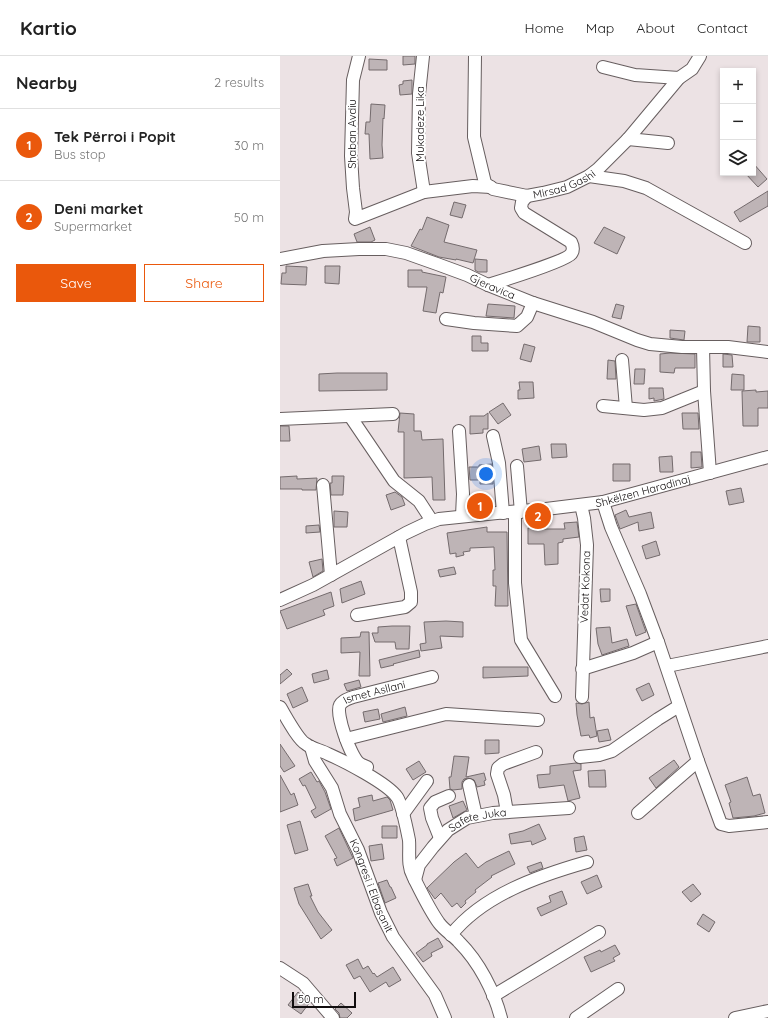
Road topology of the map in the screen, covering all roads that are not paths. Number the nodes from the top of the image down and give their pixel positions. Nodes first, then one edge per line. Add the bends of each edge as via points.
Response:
1 (359, 56) edge
2 (423, 56) edge
3 (475, 56) edge
4 (700, 56) edge
5 (603, 67) dead end
6 (679, 78) junction
7 (628, 140) junction
8 (668, 143) dead end
9 (589, 176) junction
10 (491, 187) junction
11 (424, 192) junction
12 (527, 196) junction
13 (745, 243) dead end
14 (280, 259) edge
15 (488, 285) junction
16 (532, 303) junction
17 (446, 319) dead end
18 (703, 347) junction
19 (768, 352) edge
20 (622, 360) dead end
21 (704, 391) junction
22 (603, 406) dead end
23 (626, 408) junction
24 (393, 414) dead end
25 (350, 416) junction
26 (280, 419) edge
27 (458, 431) dead end
28 (493, 436) dead end
29 (768, 457) edge
30 (517, 466) dead end
31 (710, 473) junction
32 (323, 485) dead end
33 (603, 502) junction
34 (581, 505) junction
35 (513, 512) junction
36 (462, 516) junction
37 (432, 521) junction
38 (399, 537) junction
39 (331, 575) junction
40 (280, 600) edge
41 (357, 615) dead end
42 (658, 642) junction
43 (768, 646) edge
44 (667, 666) junction
45 (582, 669) junction
46 (432, 677) dead end
47 (555, 696) dead end
48 (582, 696) dead end
49 (679, 706) junction
50 (280, 707) edge
51 (538, 720) dead end
52 (346, 739) junction
53 (311, 747) junction
54 (536, 752) dead end
55 (580, 757) dead end
56 (698, 761) junction
57 (427, 781) dead end
58 (379, 783) junction
59 (469, 785) dead end
60 (449, 796) dead end
61 (569, 808) dead end
62 (507, 812) junction
63 (638, 813) dead end
64 (403, 814) junction
65 (476, 816) junction
66 (768, 822) edge
67 (440, 838) junction
68 (587, 862) dead end
69 (519, 878) dead end
70 (415, 880) junction
71 (447, 932) junction
72 (599, 932) dead end
73 (280, 968) edge
74 (618, 989) dead end
75 (493, 996) junction
76 (768, 1011) edge
77 (333, 1018) edge
78 (445, 1018) edge
79 (501, 1018) edge
80 (576, 1018) edge
81 (734, 1018) edge

1 - 11 street, Shaban Avdiu via 353,80 352,188 355,219
2 - 11 street, Mukadeze Lika via 419,94 418,153
3 - 10 street via 474,137 485,183
4 - 6 street, Mirsad Gashi via 692,69
5 - 6 street via 635,75
6 - 7 street, Mirsad Gashi
7 - 8 street
7 - 9 street, Mirsad Gashi
9 - 12 street, Mirsad Gashi via 567,187
9 - 13 street via 624,181 646,188
10 - 11 street via 473,186
10 - 12 street
12 - 15 street, Mirsad Gashi via 522,202 521,208 524,213 571,242 573,252 544,266
14 - 15 street, Gjeravica via 323,252 386,249 406,253
15 - 16 street, Gjeravica
16 - 17 street via 526,317 517,326
16 - 18 street, Gjeravica via 593,322 650,344
18 - 19 street, Gjeravica
18 - 21 street
20 - 23 street
21 - 23 street via 662,408
21 - 31 street
22 - 23 street
24 - 25 street
25 - 26 street
25 - 37 street via 394,481 419,501
27 - 36 street via 463,494
28 - 35 street
29 - 31 street, Shkëlzen Haradinaj
30 - 35 street
31 - 33 street, Shkëlzen Haradinaj
32 - 39 street
33 - 34 street, Shkëlzen Haradinaj
33 - 42 street
34 - 35 street, Shkëlzen Haradinaj
34 - 45 street, Vedat Kokona via 587,546
35 - 36 street, Shkëlzen Haradinaj
35 - 47 street via 515,583 522,640
36 - 37 street, Shkëlzen Haradinaj
37 - 38 street, Shkëlzen Haradinaj
38 - 39 street, Shkëlzen Haradinaj
38 - 41 street via 411,602 405,607
39 - 40 street, Shkëlzen Haradinaj
42 - 44 street
42 - 45 street
43 - 44 street
44 - 49 street
45 - 48 street, Vedat Kokona
46 - 52 street, Ismet Asllani via 344,700 339,706 339,712
49 - 55 street via 612,751
49 - 56 street
50 - 53 street, Ismet Asllani via 304,744
51 - 52 street via 446,714
52 - 58 street, Ismet Asllani via 358,763 370,768
53 - 58 street, Ismet Asllani via 341,760
53 - 78 street, Kongresi i Elbasanit via 315,761 332,788 340,814 358,850 381,913 393,937 435,995
54 - 62 street via 498,768 497,774
56 - 63 street
56 - 66 street via 721,824 729,826
57 - 64 street
58 - 64 street, Ismet Asllani via 397,797
59 - 65 street
60 - 67 street via 435,802 430,808
61 - 62 street, Safete Juka
62 - 65 street, Safete Juka
64 - 70 street, Ismet Asllani via 412,875
65 - 67 street, Safete Juka via 467,818
67 - 70 street, Safete Juka via 419,865
68 - 71 street via 523,884 494,898
69 - 71 street via 483,898 456,918
70 - 71 street, Ismet Asllani via 431,912
71 - 75 street, Ismet Asllani via 459,941 473,959 489,984
72 - 75 street
73 - 77 street via 303,983
74 - 80 street
75 - 79 street, Ismet Asllani
76 - 81 street

